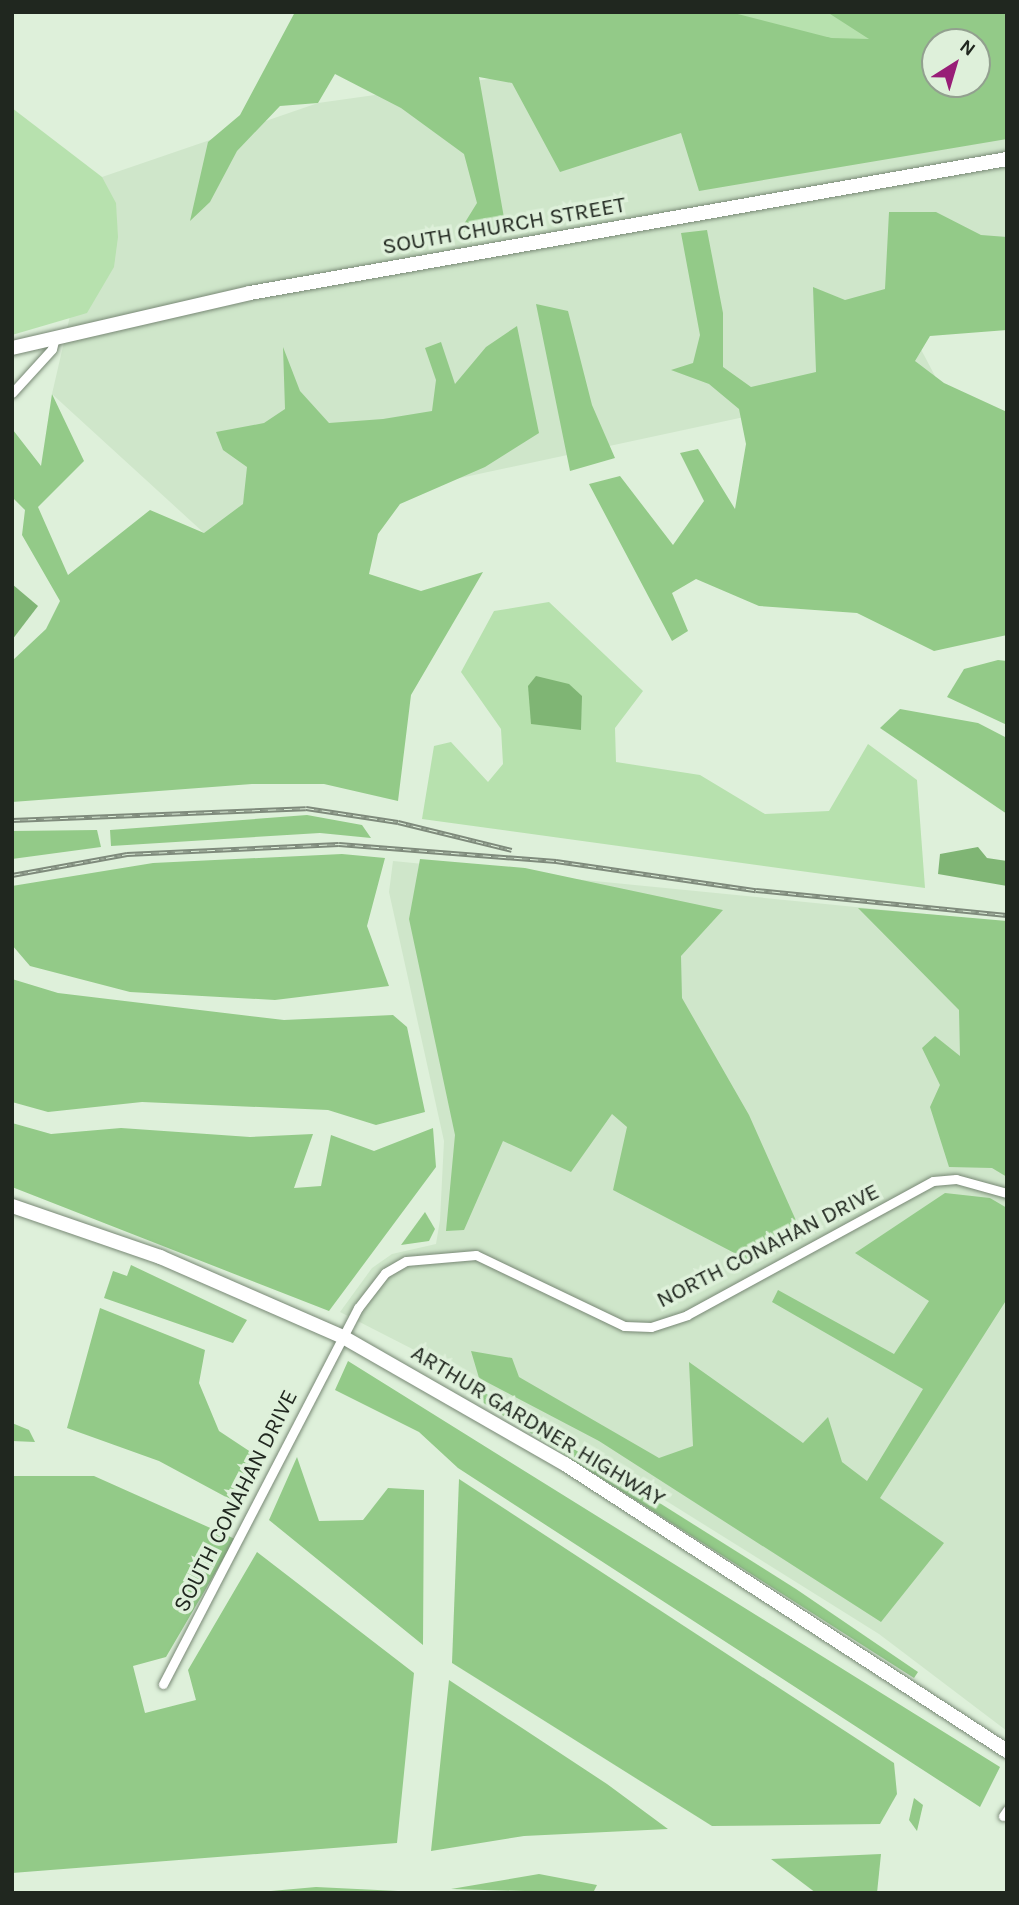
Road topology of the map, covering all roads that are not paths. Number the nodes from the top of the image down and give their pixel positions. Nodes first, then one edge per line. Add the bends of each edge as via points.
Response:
1 (1007, 159) edge
2 (56, 335) junction
3 (12, 348) edge
4 (12, 393) edge
5 (1007, 1193) edge
6 (12, 1206) edge
7 (343, 1337) junction
8 (163, 1684) dead end
9 (1007, 1751) edge

1 - 2 main road, SOUTH CHURCH STREET via 250,293
2 - 3 main road, SOUTH CHURCH STREET
2 - 4 street via 52,349
5 - 7 street, NORTH CONAHAN DRIVE via 956,1179 933,1181 687,1315 651,1327 624,1326 476,1255 435,1254 385,1273
6 - 7 main road, ARTHUR GARDNER HIGHWAY via 160,1257
7 - 8 street, SOUTH CONAHAN DRIVE
7 - 9 main road, ARTHUR GARDNER HIGHWAY via 565,1464

